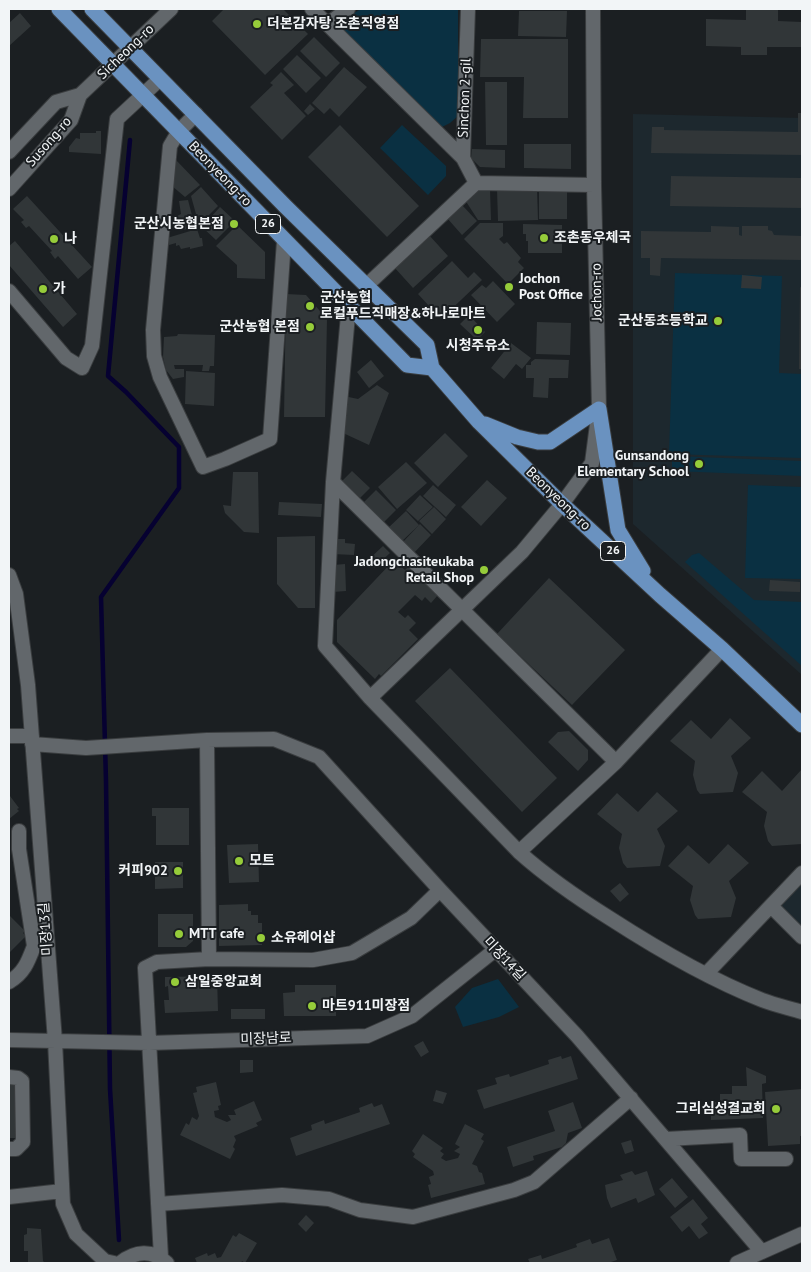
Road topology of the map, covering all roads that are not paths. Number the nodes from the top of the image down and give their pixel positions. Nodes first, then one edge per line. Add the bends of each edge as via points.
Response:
1 (59, 9) edge
2 (92, 9) edge
3 (171, 9) edge
4 (312, 9) edge
5 (348, 9) edge
6 (468, 9) edge
7 (593, 9) edge
8 (328, 24) junction
9 (130, 48) junction
10 (112, 65) junction
11 (160, 79) junction
12 (80, 95) junction
13 (142, 95) junction
14 (196, 114) junction
15 (179, 131) junction
16 (9, 152) edge
17 (463, 158) junction
18 (476, 183) junction
19 (594, 185) junction
20 (9, 189) edge
21 (284, 241) junction
22 (367, 285) junction
23 (9, 291) edge
24 (349, 304) junction
25 (432, 368) junction
26 (599, 409) junction
27 (480, 422) junction
28 (333, 482) junction
29 (562, 504) junction
30 (9, 575) edge
31 (660, 595) junction
32 (463, 609) junction
33 (722, 649) junction
34 (370, 698) junction
35 (802, 725) edge
36 (9, 736) edge
37 (32, 740) junction
38 (206, 740) junction
39 (616, 762) junction
40 (19, 830) dead end
41 (14, 849) edge
42 (519, 852) junction
43 (802, 872) edge
44 (440, 890) junction
45 (771, 906) junction
46 (802, 937) edge
47 (495, 950) junction
48 (209, 958) junction
49 (706, 974) junction
50 (9, 982) edge
51 (802, 1012) edge
52 (9, 1040) edge
53 (55, 1041) junction
54 (149, 1043) junction
55 (9, 1077) edge
56 (631, 1098) junction
57 (666, 1139) junction
58 (9, 1149) edge
59 (786, 1158) dead end
60 (62, 1191) junction
61 (9, 1197) edge
62 (158, 1204) junction
63 (802, 1234) edge
64 (762, 1252) junction
65 (164, 1260) edge
66 (114, 1263) edge
67 (120, 1263) edge
68 (737, 1263) edge

1 - 10 main road, Beonyeong-ro / 26
2 - 9 main road, Beonyeong-ro / 26
3 - 9 street, Sicheong-ro
4 - 8 street
5 - 8 street
6 - 17 street, Sinchon 2-gil
7 - 19 street, Jochon-ro
8 - 17 street
9 - 10 street, Sicheong-ro
9 - 11 main road, Beonyeong-ro / 26
10 - 12 street, Sicheong-ro
10 - 13 main road, Beonyeong-ro / 26
11 - 13 street
11 - 14 main road, Beonyeong-ro / 26
12 - 16 street, Susong-ro via 56,102
12 - 20 street, Susong-ro via 71,120
13 - 15 main road, Beonyeong-ro / 26
13 - 23 street via 117,119 92,346 82,368 66,358
14 - 15 street
14 - 22 main road, Beonyeong-ro / 26
15 - 21 main road, Beonyeong-ro / 26
15 - 21 street via 170,146 153,330 154,356 160,377 203,466 270,439
17 - 18 street, Sinchon 2-gil
18 - 19 street
18 - 22 street
19 - 26 street, Jochon-ro
21 - 24 main road, Beonyeong-ro / 26
22 - 25 main road, Beonyeong-ro / 26 via 427,345
24 - 25 main road, Beonyeong-ro / 26 via 407,365
24 - 28 street
25 - 27 main road, Beonyeong-ro / 26
26 - 27 main road via 550,442 518,437
26 - 29 street, Jochon-ro via 592,463
26 - 31 main road via 618,530
27 - 29 main road, Beonyeong-ro / 26
28 - 32 street
28 - 34 street via 325,646
29 - 31 main road, Beonyeong-ro / 26
29 - 32 street, Jochon-ro via 522,552
30 - 37 street, 미장13길 via 16,594
31 - 33 main road, Beonyeong-ro / 26
32 - 34 street, Jochon-ro
32 - 39 street
33 - 35 main road, Beonyeong-ro / 26
33 - 39 street
34 - 42 street
36 - 37 street, 미장14길
37 - 38 street, 미장14길 via 86,748
37 - 53 street, 미장13길
38 - 44 street, 미장14길 via 274,739 319,756
38 - 48 street
39 - 42 street
40 - 41 street
41 - 50 street via 34,946 19,976
42 - 49 street via 590,906 648,943
43 - 45 street
44 - 47 street, 미장14길
44 - 48 street via 411,918 352,953 313,960
45 - 46 street
45 - 49 street
47 - 54 street, 미장남로 via 412,1016 367,1036
47 - 56 street, 미장14길
48 - 54 street via 157,962 146,968
49 - 51 street via 763,1001
52 - 53 street, 미장남로
53 - 54 street, 미장남로
53 - 60 street, 미장13길
54 - 62 street
55 - 58 street via 22,1081 23,1142 16,1149
56 - 57 street, 미장14길
56 - 62 street via 534,1182 413,1217 360,1210 329,1199 282,1195
57 - 59 street via 740,1135 741,1159
57 - 64 street, 미장14길
60 - 61 street
60 - 66 street, 미장13길 via 63,1204 76,1234 105,1261
62 - 65 street
63 - 64 street
64 - 68 street
65 - 67 street via 150,1253 138,1253

